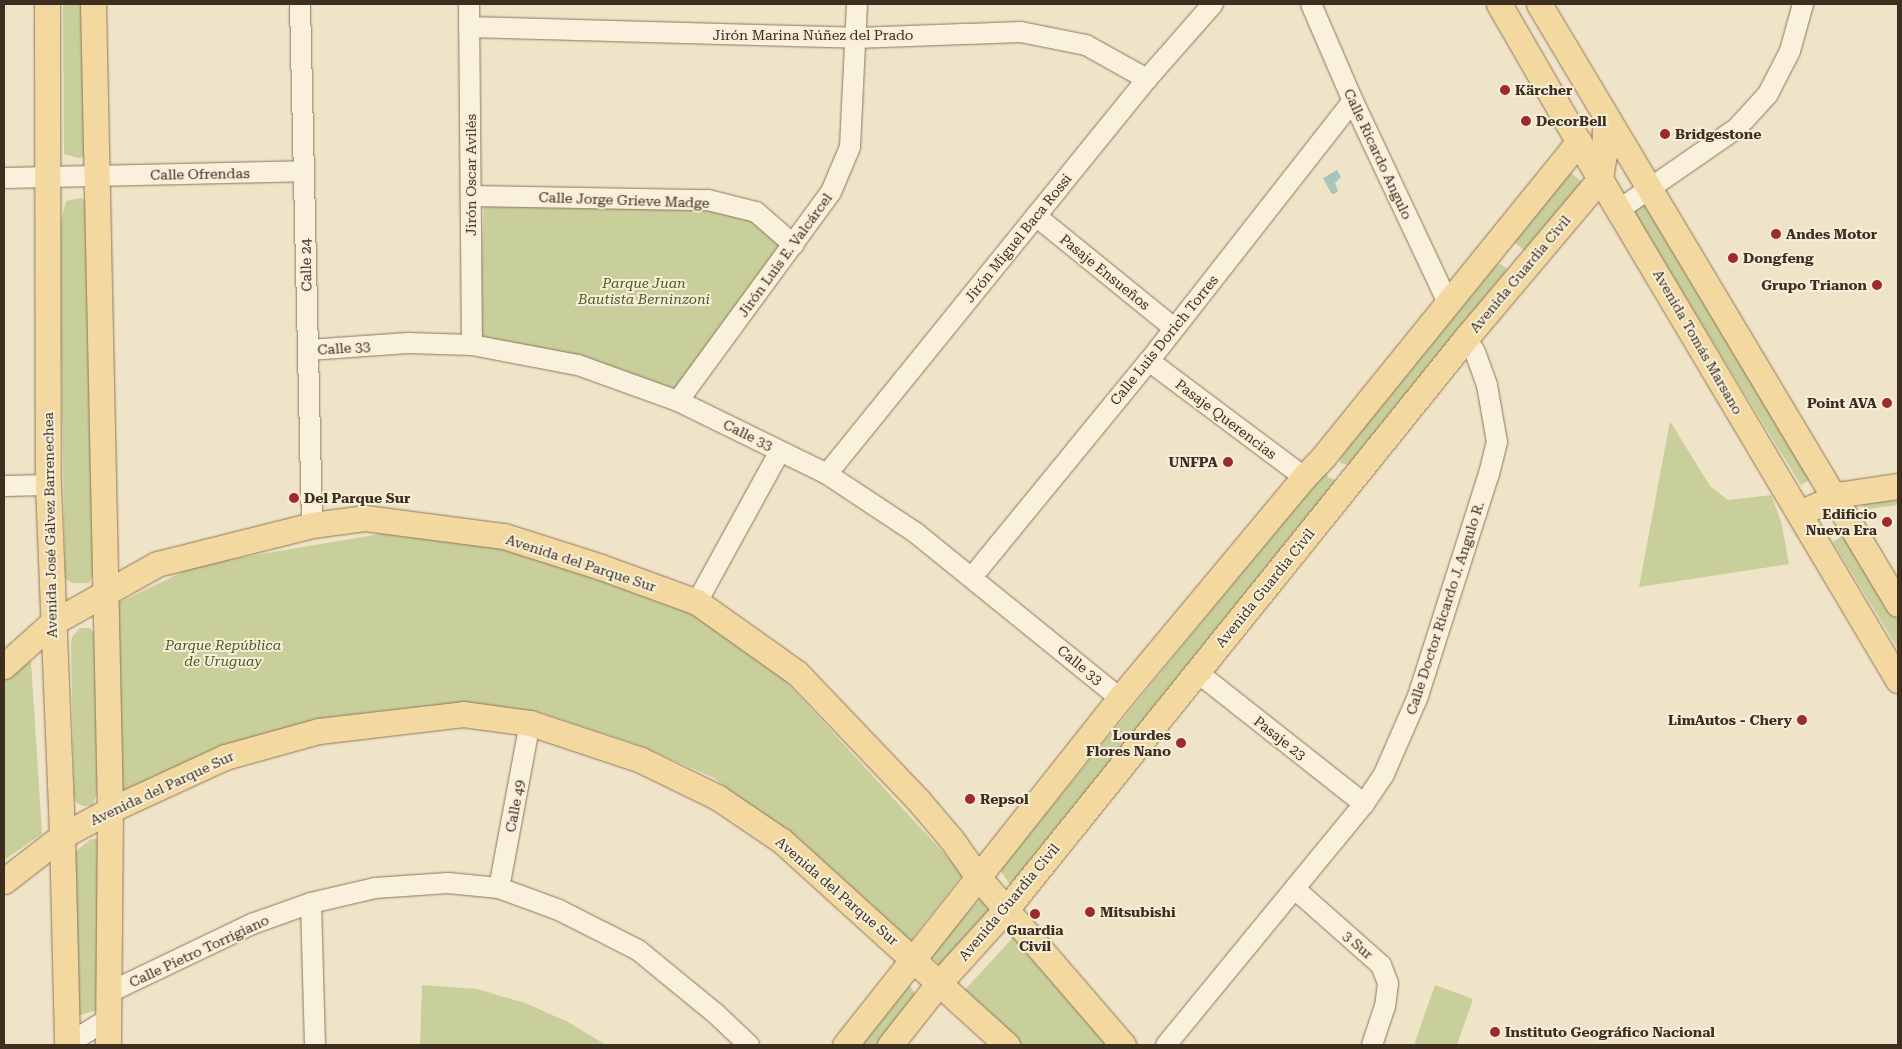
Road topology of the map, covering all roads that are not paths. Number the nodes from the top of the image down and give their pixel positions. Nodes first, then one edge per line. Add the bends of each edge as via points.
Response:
1 (47, 4) edge
2 (93, 4) edge
3 (300, 4) edge
4 (470, 4) edge
5 (857, 4) edge
6 (1212, 4) edge
7 (1311, 4) edge
8 (1499, 4) edge
9 (1538, 4) edge
10 (1803, 4) edge
11 (470, 28) junction
12 (856, 38) junction
13 (1147, 79) junction
14 (1353, 101) junction
15 (1605, 117) junction
16 (1578, 141) junction
17 (304, 171) junction
18 (96, 176) junction
19 (4, 178) edge
20 (48, 178) junction
21 (1600, 179) junction
22 (1650, 188) junction
23 (471, 196) junction
24 (1620, 209) junction
25 (1036, 216) junction
26 (794, 244) junction
27 (1480, 263) junction
28 (1514, 281) junction
29 (1448, 303) junction
30 (1174, 328) junction
31 (1466, 338) junction
32 (472, 345) junction
33 (308, 350) junction
34 (1148, 361) junction
35 (678, 401) junction
36 (780, 451) junction
37 (1324, 456) junction
38 (827, 474) junction
39 (1304, 477) junction
40 (1354, 477) junction
41 (48, 485) junction
42 (4, 486) edge
43 (1898, 486) edge
44 (1835, 497) junction
45 (1800, 513) junction
46 (312, 525) junction
47 (972, 577) junction
48 (105, 592) junction
49 (697, 602) junction
50 (1898, 604) edge
51 (52, 623) junction
52 (4, 666) edge
53 (1197, 672) junction
54 (1898, 680) edge
55 (1120, 698) junction
56 (530, 723) junction
57 (1364, 804) junction
58 (110, 810) junction
59 (62, 836) junction
60 (978, 877) junction
61 (4, 881) edge
62 (499, 888) junction
63 (1295, 889) junction
64 (311, 904) junction
65 (1007, 908) junction
66 (913, 960) junction
67 (939, 983) junction
68 (108, 993) junction
69 (108, 1020) junction
70 (67, 1045) edge
71 (108, 1045) edge
72 (315, 1045) edge
73 (749, 1045) edge
74 (845, 1045) edge
75 (890, 1045) edge
76 (1007, 1045) edge
77 (1124, 1045) edge
78 (1166, 1045) edge
79 (1372, 1045) edge

1 - 20 main road, Avenida José Gálvez Barrenechea
2 - 18 main road
3 - 17 street, Calle 24
4 - 11 street, Jirón Oscar Avilés
5 - 12 street, Jirón Luis E. Valcárcel
6 - 13 street, Jirón Miguel Baca Rossi
7 - 14 street, Calle Ricardo Angulo
8 - 16 main road, Avenida Tomás Marsano
9 - 15 main road
10 - 22 street via 1790,51 1768,94 1737,128
11 - 12 street, Jirón Marina Núñez del Prado
11 - 23 street, Jirón Oscar Avilés
12 - 13 street, Jirón Marina Núñez del Prado via 1021,32 1086,45
12 - 26 street, Jirón Luis E. Valcárcel via 850,148 831,192
13 - 25 street, Jirón Miguel Baca Rossi
14 - 29 street, Calle Ricardo Angulo
14 - 30 street, Calle Luis Dorich Torres
15 - 21 main road
15 - 22 main road
16 - 21 main road, Avenida Tomás Marsano
16 - 27 main road
17 - 18 street, Calle Ofrendas
17 - 33 street, Calle 24
18 - 20 street, Calle Ofrendas
18 - 48 main road
19 - 20 street, Calle Ofrendas
20 - 41 main road, Avenida José Gálvez Barrenechea
21 - 24 main road, Avenida Tomás Marsano
21 - 28 main road, Avenida Guardia Civil
22 - 24 street
22 - 44 main road
23 - 26 street, Calle Jorge Grieve Madge via 708,200 756,212
23 - 32 street, Jirón Oscar Avilés
24 - 45 main road, Avenida Tomás Marsano
25 - 30 street, Pasaje Ensueños
25 - 38 street, Jirón Miguel Baca Rossi
26 - 35 street, Jirón Luis E. Valcárcel
27 - 28 main road via 1495,253 1511,255 1518,263
27 - 29 main road
28 - 31 main road, Avenida Guardia Civil
29 - 37 main road
30 - 34 street, Calle Luis Dorich Torres
31 - 40 main road, Avenida Guardia Civil
31 - 57 street, Calle Doctor Ricardo J. Angulo R. via 1476,352 1487,385 1497,442 1418,696 1384,774
32 - 33 street, Calle 33 via 408,343
32 - 35 street, Calle 33 via 578,365
33 - 46 street, Calle 24
34 - 39 street, Pasaje Querencias
34 - 47 street, Calle Luis Dorich Torres
35 - 36 street, Calle 33
36 - 38 street, Calle 33
36 - 49 street
37 - 39 main road
37 - 40 main road via 1335,474 1342,478
38 - 47 street, Calle 33 via 916,533
39 - 55 main road
40 - 53 main road, Avenida Guardia Civil
41 - 42 street
41 - 51 main road, Avenida José Gálvez Barrenechea
43 - 44 main road
44 - 45 main road
44 - 50 main road
45 - 54 main road, Avenida Tomás Marsano
46 - 48 main road, Avenida del Parque Sur via 158,564
46 - 49 main road, Avenida del Parque Sur via 365,518 504,536
47 - 55 street, Calle 33
48 - 51 main road, Avenida del Parque Sur
48 - 58 main road
49 - 60 main road, Avenida del Parque Sur via 796,673 918,800
51 - 52 main road, Avenida del Parque Sur
51 - 59 main road, Avenida José Gálvez Barrenechea
53 - 57 street, Pasaje 23
53 - 65 main road, Avenida Guardia Civil
55 - 60 main road
56 - 58 main road, Avenida del Parque Sur via 463,714 319,731 225,757
56 - 62 street, Calle 49
56 - 66 main road, Avenida del Parque Sur via 641,760 717,797 782,841
57 - 63 street, Calle Doctor Ricardo J. Angulo R.
58 - 59 main road, Avenida del Parque Sur
58 - 68 main road
59 - 61 main road, Avenida del Parque Sur
59 - 70 main road, Avenida José Gálvez Barrenechea
60 - 65 main road, Avenida del Parque Sur
60 - 66 main road
62 - 64 street, Calle Pietro Torrigiano via 448,882 375,888
62 - 73 street, Calle Pietro Torrigiano via 559,910 638,950 716,1013
63 - 78 street, Calle Doctor Ricardo J. Angulo R.
63 - 79 street, 3 Sur via 1381,965 1388,983 1385,1006
64 - 68 street, Calle Pietro Torrigiano via 252,924
64 - 72 street
65 - 67 main road, Avenida Guardia Civil
65 - 77 main road
66 - 67 main road, Avenida del Parque Sur
66 - 74 main road
67 - 75 main road, Avenida Guardia Civil
67 - 76 main road, Avenida del Parque Sur
68 - 69 main road
69 - 70 street
69 - 71 main road

